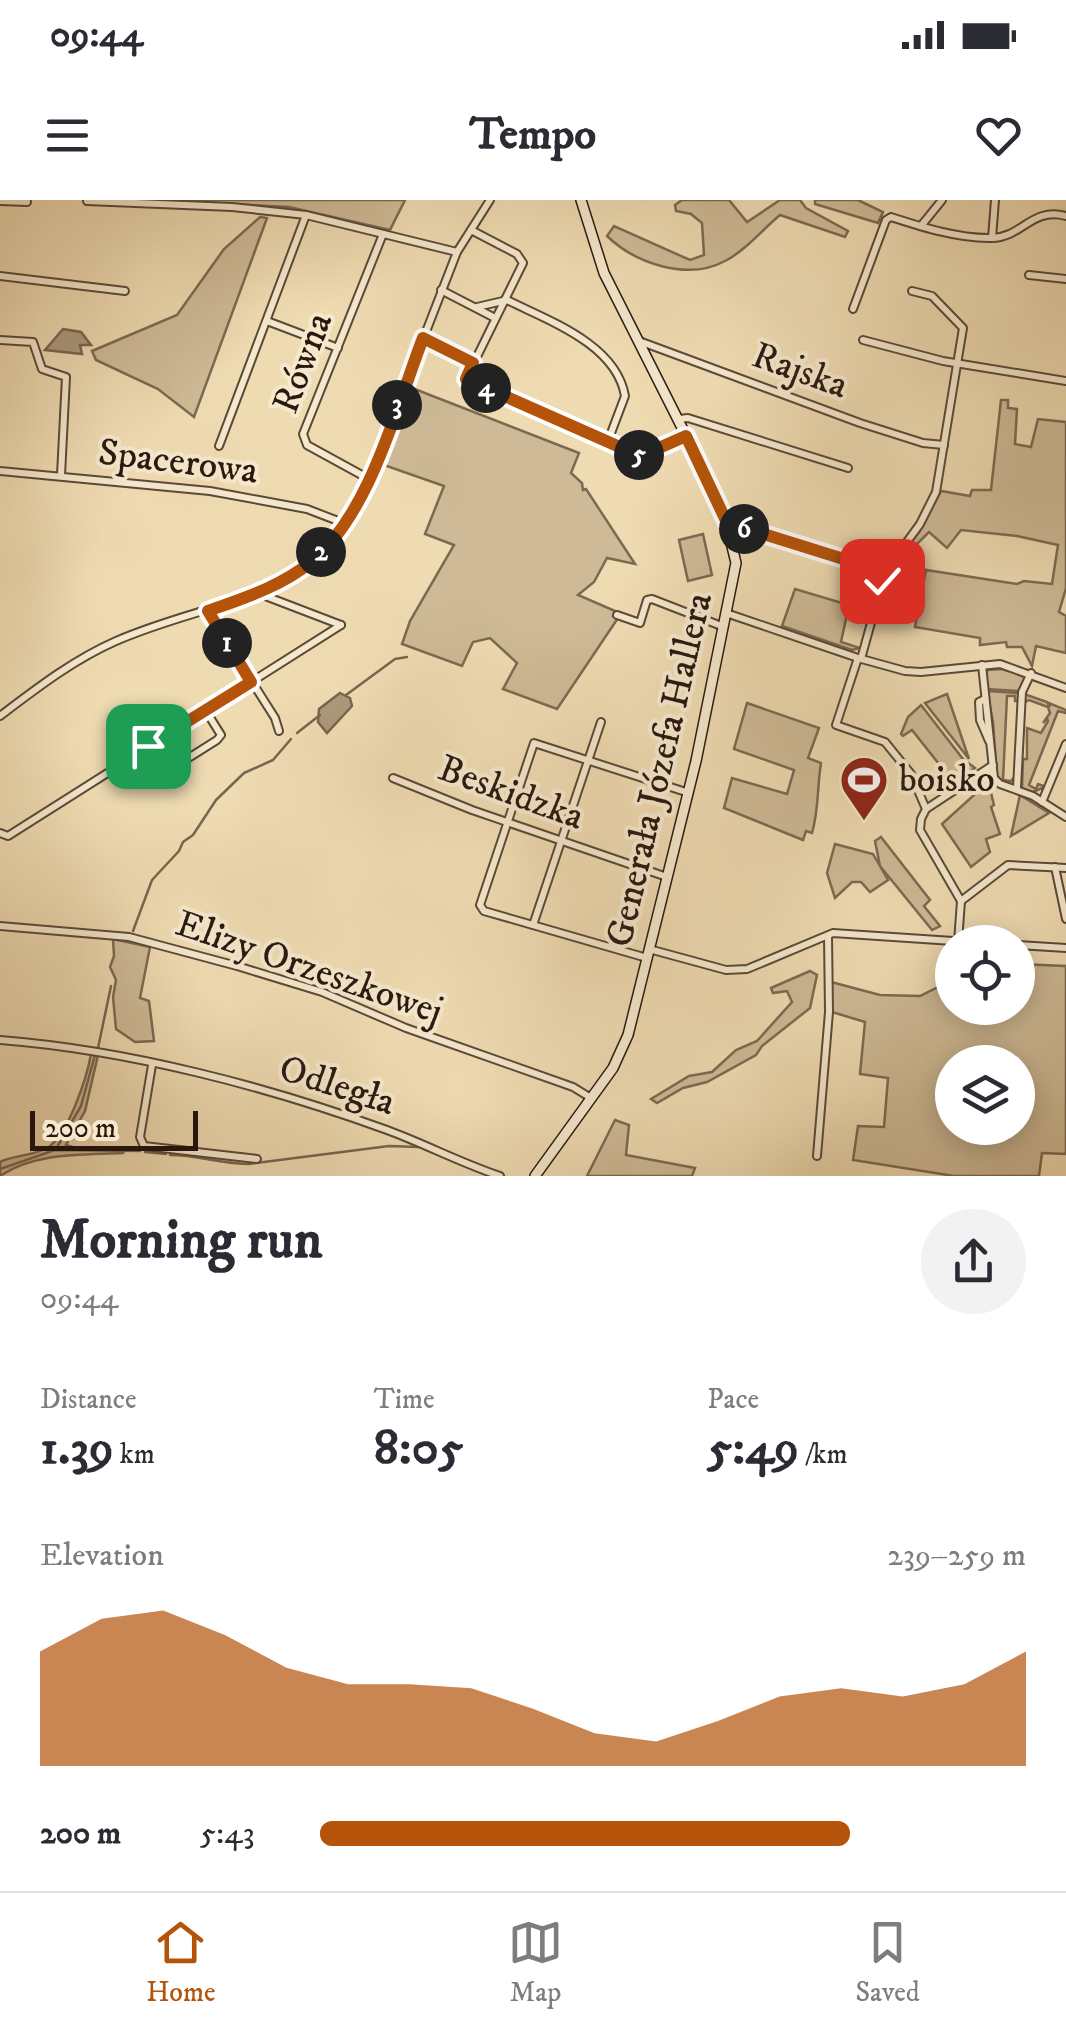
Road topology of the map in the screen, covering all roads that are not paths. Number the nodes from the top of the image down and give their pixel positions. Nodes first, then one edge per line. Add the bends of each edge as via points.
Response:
1 (490, 200) edge
2 (580, 200) edge
3 (942, 200) edge
4 (995, 200) edge
5 (87, 201) edge
6 (0, 202) edge
7 (27, 202) edge
8 (306, 215) junction
9 (1066, 216) edge
10 (921, 227) junction
11 (471, 230) junction
12 (383, 233) junction
13 (992, 238) junction
14 (457, 252) junction
15 (1029, 275) dead end
16 (0, 276) edge
17 (1066, 279) edge
18 (442, 290) junction
19 (125, 291) dead end
20 (912, 291) dead end
21 (507, 300) junction
22 (476, 307) junction
23 (853, 310) dead end
24 (495, 318) junction
25 (268, 321) junction
26 (423, 338) junction
27 (0, 340) edge
28 (863, 340) dead end
29 (639, 342) junction
30 (338, 348) junction
31 (473, 363) junction
32 (958, 363) junction
33 (1066, 381) edge
34 (679, 420) junction
35 (686, 436) junction
36 (608, 441) junction
37 (944, 445) junction
38 (219, 446) dead end
39 (848, 468) dead end
40 (0, 471) edge
41 (61, 475) junction
42 (369, 479) junction
43 (346, 524) junction
44 (729, 527) junction
45 (885, 572) junction
46 (259, 594) junction
47 (208, 611) junction
48 (726, 613) junction
49 (616, 615) dead end
50 (724, 627) junction
51 (859, 658) junction
52 (982, 666) junction
53 (1031, 674) junction
54 (251, 682) junction
55 (1066, 688) edge
56 (0, 704) edge
57 (13, 706) junction
58 (206, 710) junction
59 (0, 716) edge
60 (601, 722) dead end
61 (279, 731) dead end
62 (151, 744) junction
63 (1066, 744) edge
64 (588, 758) junction
65 (993, 765) junction
66 (393, 778) dead end
67 (1017, 788) junction
68 (688, 793) junction
69 (1042, 802) junction
70 (926, 808) junction
71 (1064, 812) edge
72 (507, 822) junction
73 (0, 833) edge
74 (559, 841) junction
75 (1055, 867) junction
76 (1066, 868) edge
77 (667, 877) junction
78 (961, 901) junction
79 (1066, 920) edge
80 (959, 925) edge
81 (0, 926) edge
82 (533, 926) junction
83 (828, 936) junction
84 (935, 941) edge
85 (1035, 946) edge
86 (1066, 948) edge
87 (648, 954) junction
88 (0, 1040) edge
89 (152, 1065) junction
90 (591, 1098) junction
91 (817, 1156) dead end
92 (257, 1159) dead end
93 (500, 1176) edge
94 (535, 1176) edge

1 - 11 street
2 - 29 street, Generała Józefa Hallera via 597,256
3 - 10 street
4 - 13 street
5 - 8 street
6 - 7 street
8 - 12 street
8 - 25 street
9 - 13 street via 1043,214
10 - 13 street
10 - 23 street via 886,220
11 - 14 street
11 - 21 street via 524,263
12 - 14 street
12 - 30 street, Równa
14 - 18 street
15 - 17 street
16 - 19 street
18 - 22 street
18 - 26 street
20 - 32 street via 932,296 963,328
21 - 22 street
21 - 24 street
21 - 36 street via 571,333 609,362 626,396
22 - 24 street
24 - 31 street
25 - 30 street
25 - 38 street
26 - 31 street
26 - 42 street
27 - 41 street via 33,342 42,369 66,377
28 - 32 street
29 - 34 street, Generała Józefa Hallera
29 - 37 street, Rajska via 860,423
30 - 42 street, Równa via 303,438
31 - 36 street via 466,379
32 - 33 street
32 - 37 street
34 - 35 street, Generała Józefa Hallera
34 - 39 street
35 - 36 street via 639,456
35 - 44 street, Generała Józefa Hallera
37 - 45 street via 932,503
40 - 41 street, Spacerowa
41 - 43 street, Spacerowa via 210,490 307,509
42 - 43 street
43 - 46 street via 314,560
44 - 45 street
44 - 48 street, Generała Józefa Hallera via 736,563
45 - 51 street
46 - 47 street
46 - 54 street via 340,625
47 - 54 street
47 - 57 street via 112,643
48 - 50 street, Generała Józefa Hallera
48 - 51 street
49 - 50 street via 640,622 652,599
50 - 68 street, Generała Józefa Hallera
51 - 52 street via 913,672
51 - 70 street via 836,725 885,742 911,774
52 - 53 street
52 - 65 street
53 - 55 street
53 - 67 street via 1022,692
54 - 58 street
54 - 61 street
56 - 57 street
57 - 59 street
58 - 62 street
58 - 62 street via 220,735 172,770
60 - 64 street
62 - 73 street via 8,836
63 - 69 street
64 - 68 street
64 - 72 street via 534,743
64 - 74 street
65 - 67 street via 998,782
65 - 70 street
66 - 72 street, Beskidzka
67 - 69 street
68 - 77 street, Generała Józefa Hallera
69 - 71 street
70 - 78 street via 920,830
72 - 74 street, Beskidzka
72 - 82 street via 480,906
74 - 77 street, Beskidzka
74 - 82 street
75 - 76 street
75 - 78 street via 1008,865
75 - 79 street
77 - 87 street, Generała Józefa Hallera
78 - 80 street
81 - 90 street, Elizy Orzeszkowej via 130,937 238,966 322,992
82 - 87 street
83 - 84 street
83 - 87 street via 738,971
83 - 91 street
85 - 86 street
87 - 90 street, Generała Józefa Hallera via 622,1052
88 - 89 street, Odległa via 64,1044
89 - 92 street via 144,1146
89 - 93 street, Odległa via 256,1088 389,1130
90 - 94 street, Generała Józefa Hallera

